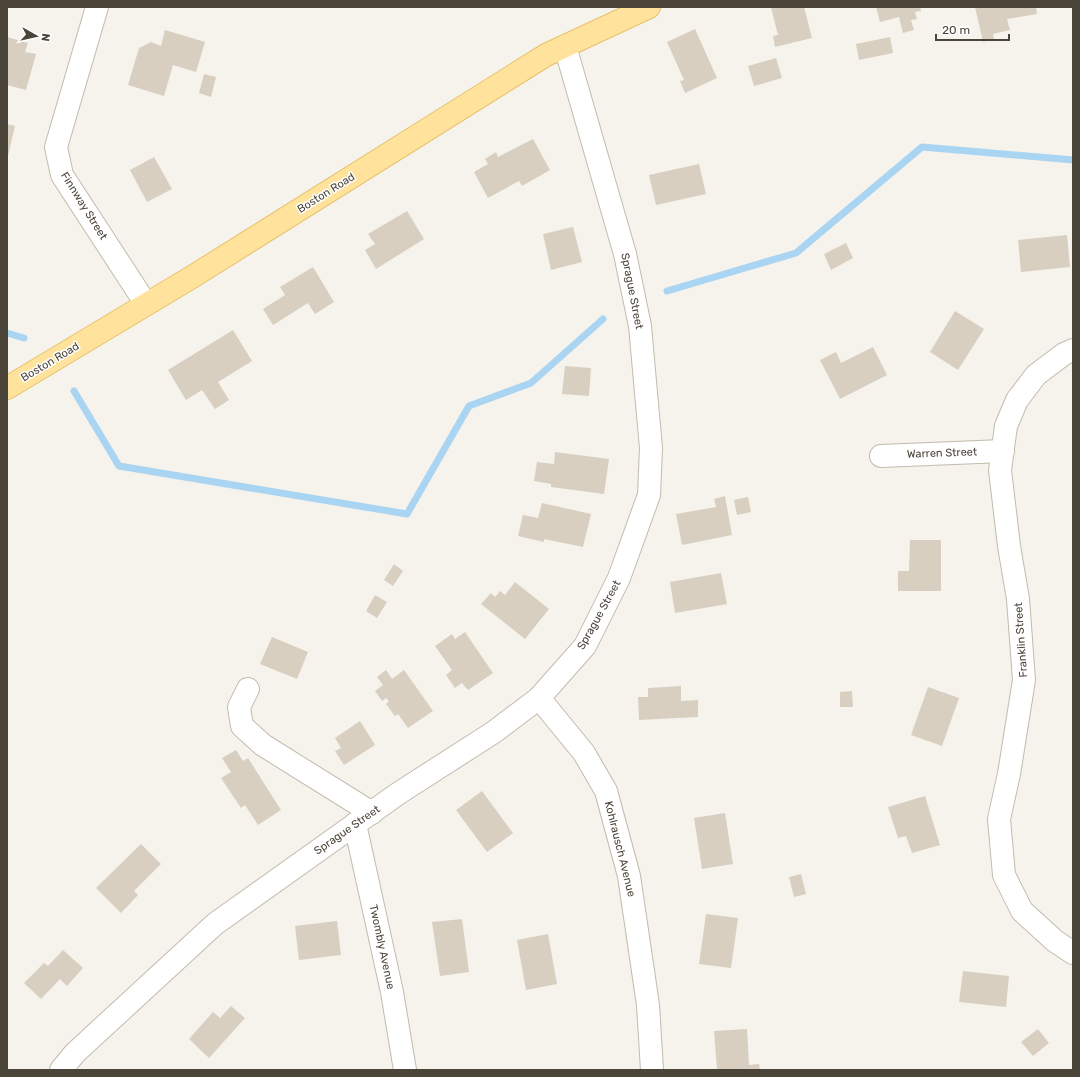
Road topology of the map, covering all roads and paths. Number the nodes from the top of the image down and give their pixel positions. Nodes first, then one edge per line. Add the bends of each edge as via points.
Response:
1 (97, 7) edge
2 (645, 8) edge
3 (565, 46) junction
4 (146, 304) junction
5 (1073, 350) edge
6 (7, 388) edge
7 (1003, 451) junction
8 (880, 456) dead end
9 (248, 689) dead end
10 (539, 698) junction
11 (363, 819) junction
12 (1073, 953) edge
13 (61, 1070) edge
14 (405, 1070) edge
15 (652, 1070) edge

1 - 4 street, Finnway Street via 56,147 62,175
2 - 3 main road, Boston Road
3 - 4 main road, Boston Road via 546,54
3 - 10 street, Sprague Street via 626,254 640,326 652,448 649,495 619,578 585,646
4 - 6 main road, Boston Road
5 - 7 street, Franklin Street via 1036,375 1017,400 1006,426
7 - 8 street, Warren Street
7 - 12 street, Franklin Street via 1000,470 1018,599 1024,680 1010,774 999,819 1004,875 1022,911 1055,941
9 - 11 street via 239,707 242,726 263,746
10 - 11 street, Sprague Street via 494,732
10 - 15 street, Kohlrausch Avenue via 584,753 606,791 629,876 648,1005
11 - 13 street, Sprague Street via 215,924 75,1053
11 - 14 street, Twombly Avenue

